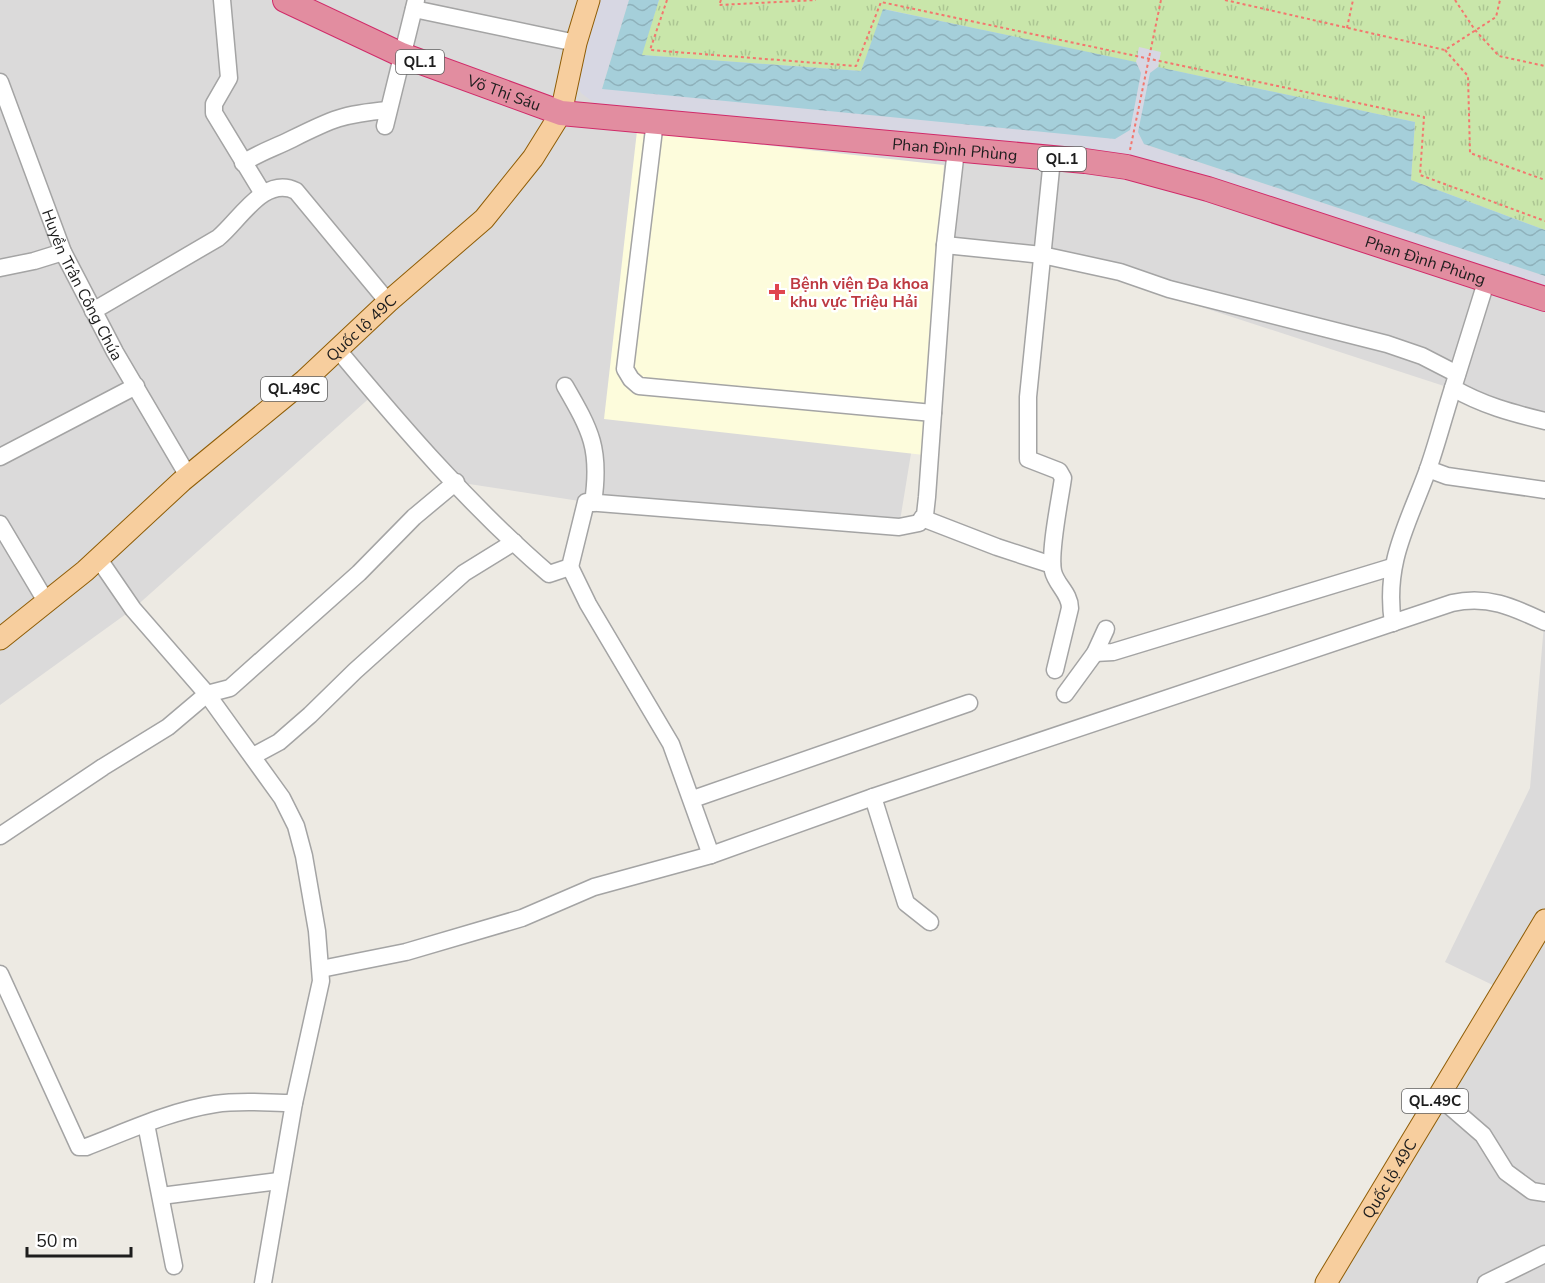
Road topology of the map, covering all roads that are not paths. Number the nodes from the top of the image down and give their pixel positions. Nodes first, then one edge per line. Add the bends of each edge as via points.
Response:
1 (222, 0) edge
2 (285, 0) edge
3 (590, 0) edge
4 (415, 4) edge
5 (576, 43) junction
6 (402, 55) junction
7 (0, 82) edge
8 (561, 112) junction
9 (655, 121) junction
10 (956, 150) junction
11 (1052, 159) junction
12 (243, 163) junction
13 (262, 192) junction
14 (945, 245) junction
15 (63, 252) junction
16 (1042, 255) junction
17 (0, 268) edge
18 (1487, 279) junction
19 (1545, 299) edge
20 (388, 302) junction
21 (93, 311) junction
22 (338, 351) junction
23 (1455, 381) junction
24 (136, 386) junction
25 (565, 386) dead end
26 (933, 413) junction
27 (1545, 421) edge
28 (0, 457) edge
29 (1428, 469) junction
30 (188, 476) junction
31 (456, 482) junction
32 (1545, 490) edge
33 (593, 503) junction
34 (922, 518) junction
35 (0, 524) edge
36 (514, 542) junction
37 (98, 558) junction
38 (1052, 565) junction
39 (570, 567) junction
40 (1392, 567) junction
41 (47, 603) junction
42 (1393, 622) junction
43 (1545, 622) edge
44 (1106, 629) dead end
45 (0, 639) edge
46 (1095, 653) junction
47 (1055, 670) dead end
48 (207, 694) junction
49 (1065, 694) dead end
50 (969, 703) dead end
51 (253, 756) junction
52 (873, 797) junction
53 (693, 799) junction
54 (0, 836) edge
55 (711, 855) junction
56 (1545, 920) edge
57 (930, 922) dead end
58 (321, 969) junction
59 (0, 974) edge
60 (1438, 1096) junction
61 (294, 1103) junction
62 (146, 1124) junction
63 (279, 1180) junction
64 (1545, 1193) edge
65 (160, 1196) junction
66 (1545, 1254) edge
67 (174, 1266) dead end
68 (263, 1283) edge
69 (1326, 1283) edge
70 (1486, 1283) edge

1 - 12 street via 229,78 213,108
2 - 6 highway, Võ Thị Sáu / QL.1
3 - 5 main road, QL.49C
4 - 5 street
4 - 6 street
5 - 8 main road, QL.49C
6 - 8 highway, Võ Thị Sáu / QL.1
6 - 12 street via 387,118 339,116 264,149
7 - 15 street, Huyền Trân Công Chúa
8 - 9 highway, Phan Đình Phùng / QL.1
8 - 20 main road, Quốc lộ 49C / QL.49C via 533,158 484,219
9 - 10 highway, Phan Đình Phùng / QL.1
9 - 26 street via 625,369 631,379 639,386
10 - 11 highway, Phan Đình Phùng / QL.1
10 - 14 street
11 - 16 street
11 - 18 highway, Phan Đình Phùng / QL.1 via 1127,167 1163,176
12 - 13 street
13 - 20 street via 279,187 296,191
13 - 21 street via 218,238
14 - 16 street
14 - 26 street
15 - 17 street
15 - 21 street, Huyền Trân Công Chúa
16 - 23 street via 1120,272 1168,289 1387,344 1422,356
16 - 38 street via 1028,397 1028,459 1063,476
18 - 19 highway, Phan Đình Phùng / QL.1
18 - 23 street
20 - 22 main road, Quốc lộ 49C / QL.49C
21 - 24 street, Huyền Trân Công Chúa
22 - 30 main road, Quốc lộ 49C / QL.49C
22 - 31 street
23 - 27 street via 1470,398
23 - 29 street
24 - 28 street
24 - 30 street, Huyền Trân Công Chúa
25 - 33 street via 592,434 597,478
26 - 34 street
29 - 32 street via 1447,476
29 - 40 street
30 - 37 main road, Quốc lộ 49C / QL.49C
31 - 36 street
31 - 48 street via 230,688
33 - 34 street via 899,527 919,523
33 - 39 street via 586,502
34 - 38 street
35 - 41 street
36 - 39 street via 549,574
36 - 51 street via 464,573 310,716 279,742
37 - 41 main road, Quốc lộ 49C / QL.49C
37 - 48 street via 133,609
38 - 47 street via 1070,602
39 - 53 street via 588,604 661,723
40 - 42 street via 1389,597
40 - 46 street via 1113,652
41 - 45 main road, Quốc lộ 49C / QL.49C
42 - 43 street via 1478,599 1508,605
42 - 52 street
44 - 46 street
46 - 49 street
48 - 51 street
48 - 54 street via 168,728
50 - 53 street
51 - 58 street via 296,826
52 - 55 street
52 - 57 street via 906,903
53 - 55 street
55 - 58 street via 610,882 522,918 448,940 374,960
56 - 60 main road, Quốc lộ 49C / QL.49C
58 - 61 street via 319,997
59 - 62 street via 76,1144 87,1147
60 - 64 street via 1483,1135 1506,1172 1532,1191
60 - 69 main road, Quốc lộ 49C / QL.49C
61 - 62 street via 216,1104
61 - 63 street
62 - 65 street
63 - 65 street
63 - 68 street
65 - 67 street
66 - 70 street

